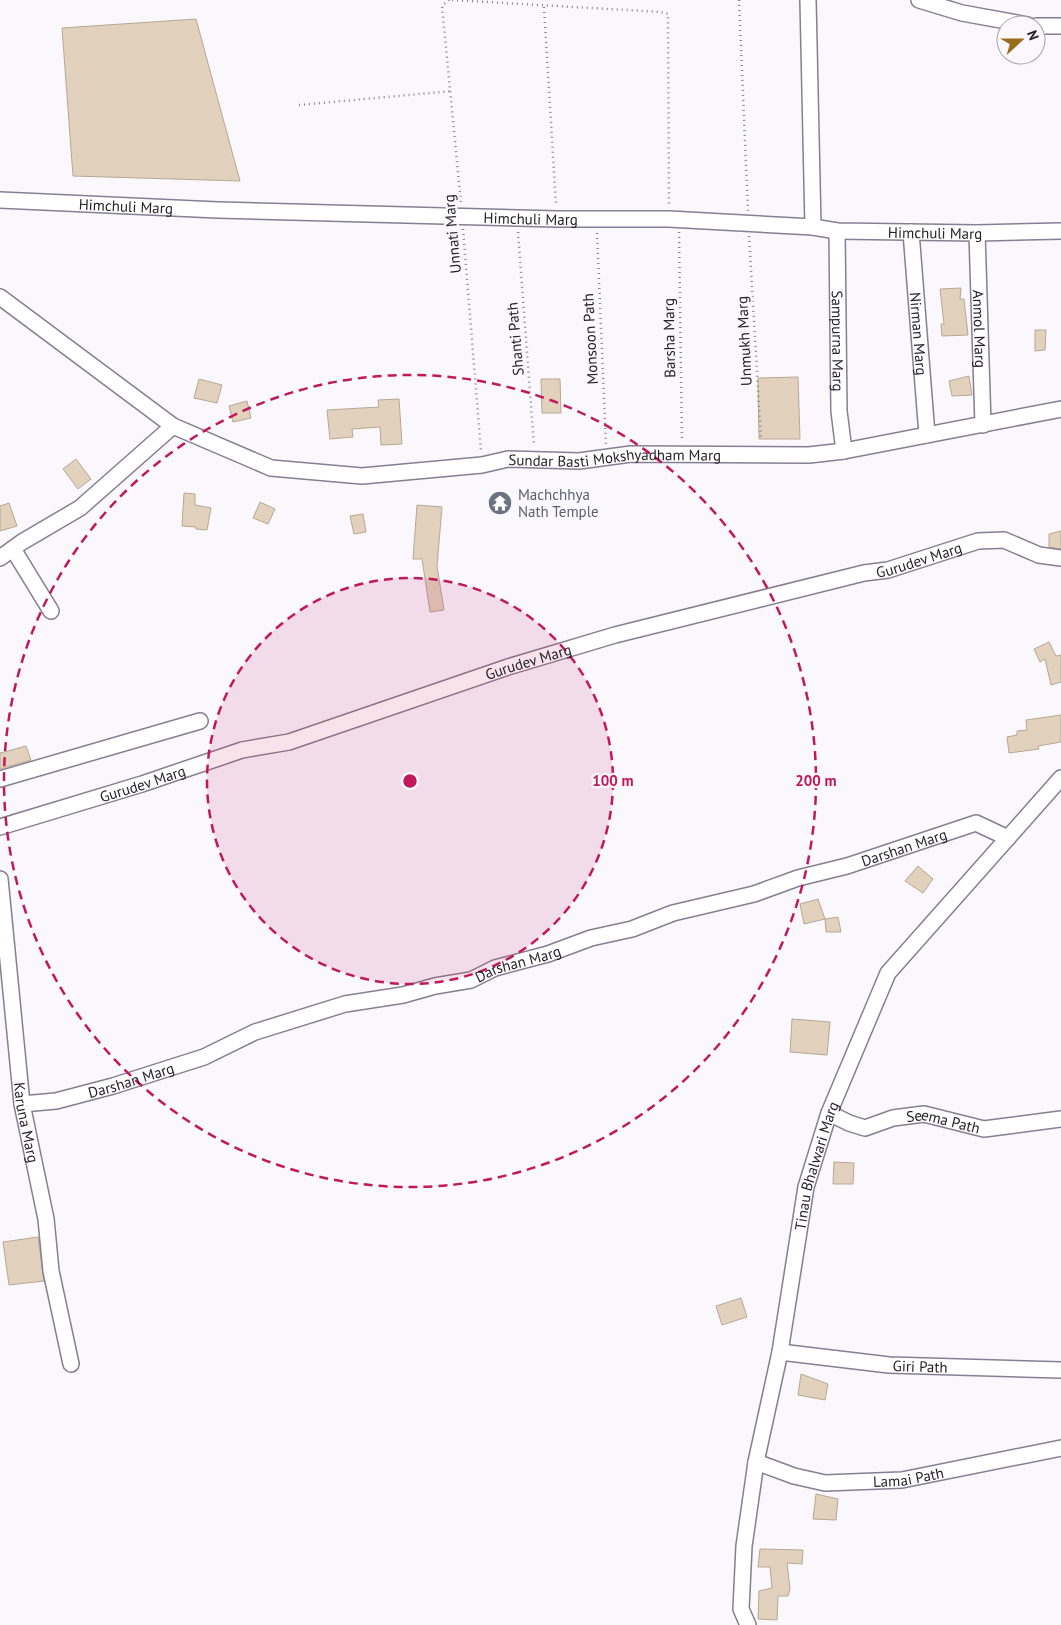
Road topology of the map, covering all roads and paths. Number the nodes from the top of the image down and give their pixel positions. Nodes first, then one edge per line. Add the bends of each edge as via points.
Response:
1 (451, 0) edge
2 (739, 0) edge
3 (808, 0) edge
4 (919, 0) edge
5 (544, 7) junction
6 (996, 19) edge
7 (1046, 26) edge
8 (1061, 26) edge
9 (452, 90) junction
10 (299, 105) dead end
11 (0, 200) edge
12 (462, 216) junction
13 (517, 217) junction
14 (557, 219) junction
15 (596, 219) junction
16 (674, 220) junction
17 (748, 225) junction
18 (813, 227) junction
19 (837, 231) junction
20 (1061, 231) edge
21 (911, 232) junction
22 (977, 233) junction
23 (0, 297) edge
24 (1061, 410) edge
25 (983, 425) junction
26 (173, 426) junction
27 (927, 435) junction
28 (844, 451) junction
29 (682, 455) junction
30 (762, 455) junction
31 (607, 457) junction
32 (535, 460) junction
33 (482, 465) junction
34 (13, 549) junction
35 (0, 558) edge
36 (1061, 558) edge
37 (51, 611) dead end
38 (200, 721) dead end
39 (1061, 778) edge
40 (0, 779) edge
41 (0, 827) edge
42 (1008, 838) junction
43 (0, 879) edge
44 (22, 1104) junction
45 (829, 1113) junction
46 (1061, 1119) edge
47 (780, 1352) junction
48 (71, 1364) dead end
49 (1061, 1370) edge
50 (1061, 1448) edge
51 (756, 1462) junction
52 (748, 1625) edge

1 - 5 path
1 - 9 path, Unnati Marg via 442,6
2 - 17 path, Unmukh Marg
3 - 18 street
4 - 6 street
5 - 14 path
5 - 16 path, Barsha Marg via 668,14
7 - 8 street
9 - 10 path
9 - 12 path, Unnati Marg
11 - 12 street, Himchuli Marg
12 - 13 street, Himchuli Marg
12 - 33 path, Unnati Marg
13 - 14 street, Himchuli Marg
13 - 32 path, Shanti Path
14 - 15 street, Himchuli Marg
15 - 16 street, Himchuli Marg
15 - 31 path, Monsoon Path
16 - 17 street, Himchuli Marg
16 - 29 path, Barsha Marg
17 - 18 street, Himchuli Marg
17 - 30 path, Unmukh Marg
18 - 19 street, Himchuli Marg
19 - 21 street, Himchuli Marg
19 - 28 street, Sampurna Marg via 839,411
20 - 22 street, Himchuli Marg
21 - 22 street, Himchuli Marg
21 - 27 street, Nirman Marg
22 - 25 street, Anmol Marg
23 - 26 street, Sundar Basti Mokshyadham Marg
24 - 25 street, Sundar Basti Mokshyadham Marg
25 - 27 street, Sundar Basti Mokshyadham Marg
26 - 33 street, Sundar Basti Mokshyadham Marg via 271,468 362,476
26 - 34 street via 80,508
27 - 28 street, Sundar Basti Mokshyadham Marg
28 - 30 street, Sundar Basti Mokshyadham Marg
29 - 30 street, Sundar Basti Mokshyadham Marg
29 - 31 street, Sundar Basti Mokshyadham Marg
31 - 32 street, Sundar Basti Mokshyadham Marg via 579,461
32 - 33 street, Sundar Basti Mokshyadham Marg via 508,459
34 - 35 street
34 - 37 street
36 - 41 street, Gurudev Marg via 1039,555 1004,540 978,541 888,570 864,573 615,635 508,667 289,742 242,750
38 - 40 street
39 - 42 street, Tinau Bhalwari Marg
42 - 44 street, Darshan Marg via 976,823 754,894 673,914 632,930 591,938 495,968 470,980 345,1004 255,1032 204,1057 113,1086 56,1101
42 - 45 street, Tinau Bhalwari Marg via 888,973
43 - 44 street, Karuna Marg
44 - 48 street, Karuna Marg
45 - 46 street, Seema Path via 865,1128 892,1118 924,1114 984,1129
45 - 47 street, Tinau Bhalwari Marg via 806,1187
47 - 49 street, Giri Path via 889,1365
47 - 51 street, Tinau Bhalwari Marg
50 - 51 street, Lamai Path via 902,1480 825,1483
51 - 52 street, Tinau Bhalwari Marg via 744,1546 741,1609

